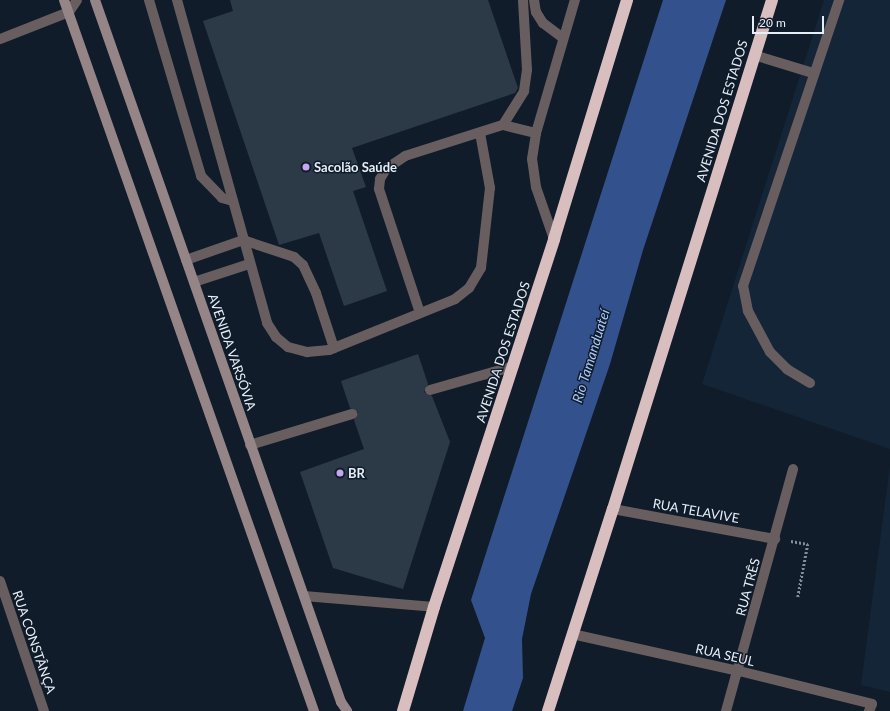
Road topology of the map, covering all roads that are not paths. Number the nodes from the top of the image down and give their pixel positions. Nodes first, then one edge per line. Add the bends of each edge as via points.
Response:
1 (64, 0) edge
2 (77, 0) edge
3 (95, 0) edge
4 (149, 0) edge
5 (177, 0) edge
6 (523, 0) edge
7 (534, 0) edge
8 (575, 0) edge
9 (627, 0) edge
10 (772, 0) edge
11 (839, 0) edge
12 (69, 12) junction
13 (563, 38) junction
14 (0, 39) edge
15 (754, 55) junction
16 (813, 74) junction
17 (503, 125) junction
18 (480, 133) junction
19 (536, 133) junction
20 (233, 201) junction
21 (554, 239) junction
22 (243, 240) junction
23 (186, 260) junction
24 (249, 264) junction
25 (194, 282) junction
26 (420, 314) junction
27 (334, 348) junction
28 (514, 366) junction
29 (810, 383) dead end
30 (430, 390) dead end
31 (352, 414) dead end
32 (250, 445) junction
33 (793, 469) dead end
34 (613, 509) junction
35 (775, 539) junction
36 (0, 581) edge
37 (304, 596) junction
38 (434, 608) junction
39 (572, 634) junction
40 (739, 671) junction
41 (870, 708) edge
42 (44, 711) edge
43 (314, 711) edge
44 (347, 711) edge
45 (403, 711) edge
46 (548, 711) edge
47 (726, 711) edge

1 - 12 main road
2 - 12 street
3 - 23 main road, AVENIDA VARSÓVIA
4 - 20 street via 201,176 222,198
5 - 20 street
6 - 17 street via 527,70 524,91
7 - 13 street via 536,12 543,23
8 - 13 street
9 - 21 highway, AVENIDA DOS ESTADOS
10 - 15 highway, AVENIDA DOS ESTADOS
11 - 16 street
12 - 14 street
12 - 43 main road
13 - 19 street
15 - 16 street
15 - 34 highway, AVENIDA DOS ESTADOS
16 - 29 street via 743,286 748,311 770,352 778,362
17 - 18 street
17 - 19 street
18 - 26 street via 490,188 482,268 469,288 455,299
18 - 26 street via 405,156 386,169 380,179 380,190
19 - 21 street via 532,159 536,187
20 - 22 street
21 - 28 highway, AVENIDA DOS ESTADOS
22 - 23 street
22 - 24 street
22 - 27 street via 294,257 303,264 316,293
23 - 25 main road, AVENIDA VARSÓVIA
24 - 25 street
24 - 27 street via 267,324 276,337 288,347 307,352
25 - 32 main road, AVENIDA VARSÓVIA
26 - 27 street
28 - 30 street
28 - 38 highway, AVENIDA DOS ESTADOS
31 - 32 street
32 - 37 main road, AVENIDA VARSÓVIA
33 - 35 street, RUA TRÊS
34 - 35 street, RUA TELAVIVE
34 - 39 highway, AVENIDA DOS ESTADOS
35 - 40 street, RUA TRÊS
36 - 42 street, RUA CONSTÂNÇA
37 - 38 street
37 - 44 main road, AVENIDA VARSÓVIA via 340,702
38 - 45 highway, AVENIDA DOS ESTADOS
39 - 40 street, RUA SEUL
39 - 46 highway, AVENIDA DOS ESTADOS
40 - 41 street, RUA SEUL
40 - 47 street, RUA TRÊS

